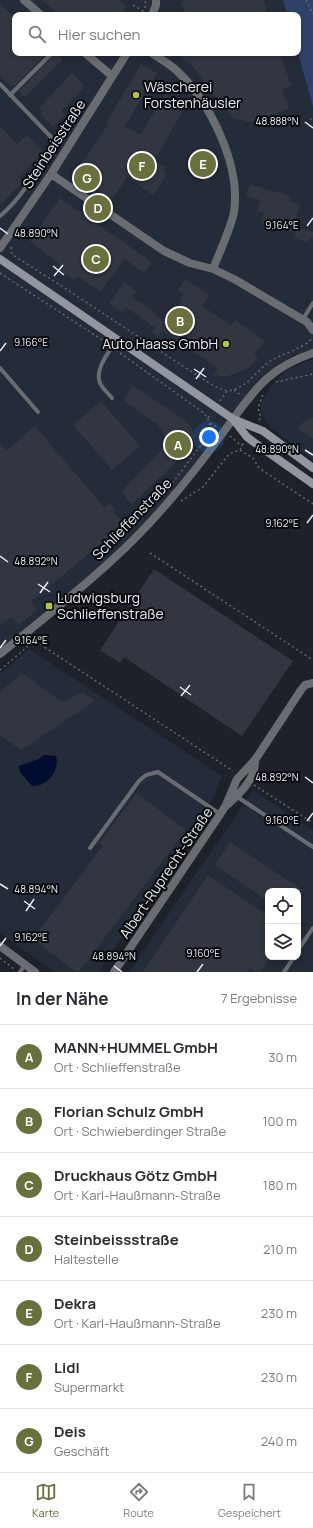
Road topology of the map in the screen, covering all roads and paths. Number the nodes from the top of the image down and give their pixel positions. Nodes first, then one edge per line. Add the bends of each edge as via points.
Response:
1 (24, 0) edge
2 (145, 0) edge
3 (156, 0) edge
4 (306, 0) edge
5 (133, 5) dead end
6 (38, 12) edge
7 (153, 12) edge
8 (313, 14) edge
9 (49, 56) edge
10 (89, 56) edge
11 (125, 56) edge
12 (156, 56) edge
13 (112, 76) junction
14 (0, 84) edge
15 (10, 95) junction
16 (313, 117) edge
17 (310, 120) dead end
18 (51, 174) junction
19 (0, 216) edge
20 (13, 243) dead end
21 (0, 248) edge
22 (0, 259) edge
23 (213, 269) junction
24 (0, 272) edge
25 (313, 303) edge
26 (303, 319) junction
27 (313, 332) edge
28 (118, 339) junction
29 (112, 347) junction
30 (313, 352) edge
31 (0, 368) edge
32 (313, 374) edge
33 (272, 385) dead end
34 (266, 391) dead end
35 (112, 398) dead end
36 (38, 412) dead end
37 (233, 419) junction
38 (254, 426) junction
39 (247, 437) junction
40 (240, 450) junction
41 (313, 468) edge
42 (313, 483) edge
43 (166, 491) dead end
44 (186, 497) dead end
45 (313, 504) edge
46 (150, 553) dead end
47 (27, 636) junction
48 (0, 654) edge
49 (313, 660) edge
50 (0, 670) edge
51 (313, 681) edge
52 (255, 760) junction
53 (240, 776) junction
54 (249, 781) junction
55 (236, 796) junction
56 (223, 811) junction
57 (313, 824) edge
58 (90, 848) dead end
59 (313, 848) edge
60 (313, 928) edge
61 (0, 946) edge
62 (301, 946) edge
63 (0, 958) edge
64 (292, 960) edge
65 (25, 965) junction
66 (19, 972) edge
67 (35, 972) edge
68 (114, 972) edge
69 (284, 972) edge

1 - 6 street
2 - 5 path via 143,11
3 - 7 street
4 - 8 path
9 - 15 lane
10 - 13 street
11 - 13 street, Steinbeisstraße
12 - 23 street via 177,71 202,103 223,142 230,164 234,212
13 - 18 street, Steinbeisstraße
14 - 15 lane
15 - 19 lane via 51,137 52,144 43,162 14,202
16 - 17 path
18 - 21 street, Steinbeisstraße
18 - 23 street via 164,250 190,263
20 - 27 path via 10,250 16,257 222,390 232,391 240,388 271,361 310,342
22 - 28 main road
23 - 26 street
24 - 29 path
25 - 26 lane
26 - 27 street
28 - 29 lane
28 - 37 main road
29 - 35 lane via 99,373 99,382
29 - 43 path via 204,413 210,423 207,436
30 - 37 street, Schlieffenstraße via 273,372 254,391
31 - 36 lane
32 - 33 path via 275,382
34 - 38 path via 258,408 261,417
37 - 38 main road
37 - 39 main road
37 - 47 street, Schlieffenstraße via 185,482 137,537
38 - 41 main road
39 - 40 path
39 - 42 main road
40 - 44 path via 229,454 203,487
40 - 45 path via 253,458 259,468
46 - 49 path
47 - 48 street, Schlieffenstraße
47 - 50 path via 30,643 27,647
47 - 53 path
51 - 52 street via 301,690
52 - 53 street
52 - 54 street via 254,773
53 - 56 street
54 - 55 street
54 - 57 path
55 - 56 street
55 - 59 lane
56 - 58 lane via 158,772 146,775
56 - 68 street, Albert-Ruprecht-Straße
60 - 62 lane
61 - 65 street
63 - 66 path
64 - 69 lane
65 - 66 lane
65 - 67 street

